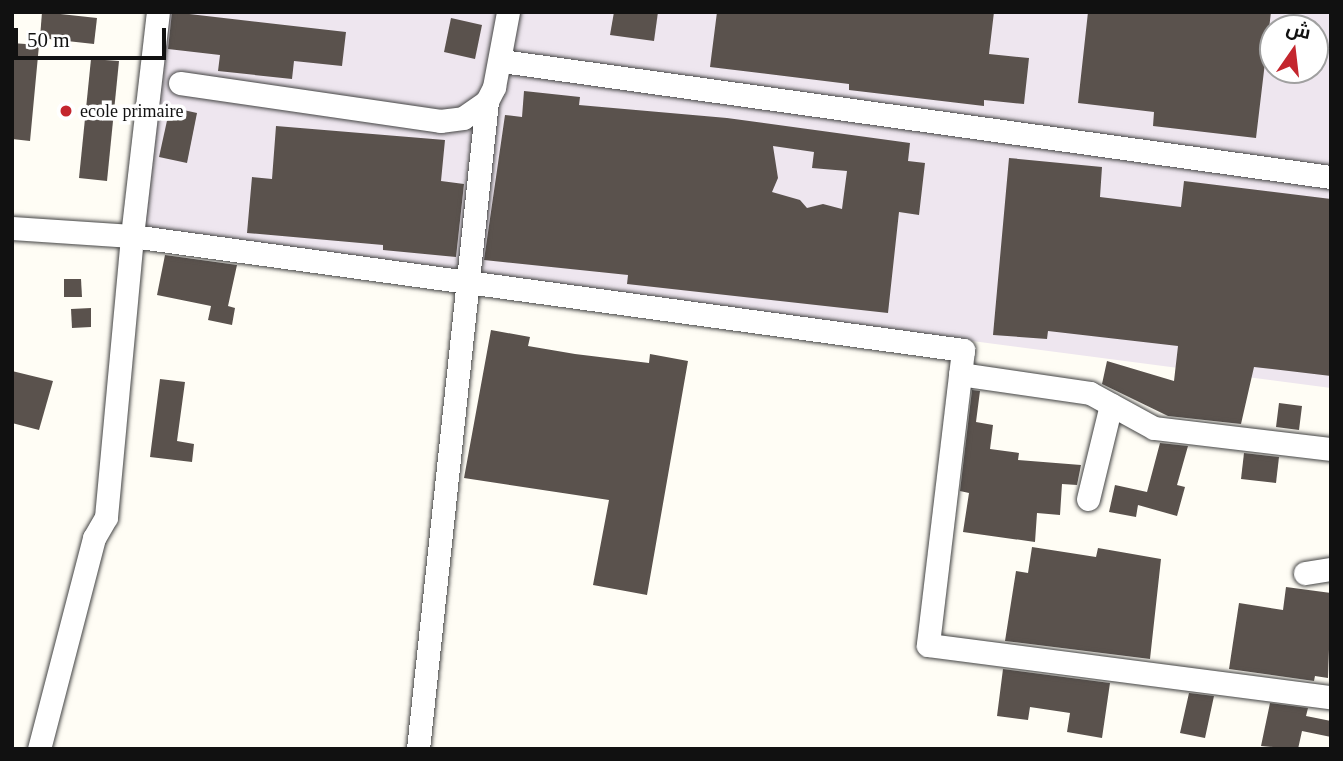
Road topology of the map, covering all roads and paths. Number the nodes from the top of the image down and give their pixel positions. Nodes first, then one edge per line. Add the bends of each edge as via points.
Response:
1 (158, 12) edge
2 (508, 12) edge
3 (502, 61) junction
4 (180, 83) dead end
5 (487, 101) junction
6 (1331, 177) edge
7 (12, 228) edge
8 (132, 236) junction
9 (469, 282) junction
10 (960, 374) junction
11 (1111, 405) junction
12 (1331, 449) edge
13 (1088, 499) dead end
14 (1331, 569) edge
15 (1305, 573) dead end
16 (1331, 697) edge
17 (39, 749) edge
18 (418, 749) edge

1 - 8 street
2 - 3 street
3 - 5 street
3 - 6 street
4 - 5 street via 440,121 463,118
5 - 9 street
7 - 8 street
8 - 9 street
8 - 17 street via 106,517 94,538
9 - 10 street via 963,350
9 - 18 street
10 - 11 street via 1090,393
10 - 16 street via 928,645
11 - 12 street via 1154,428
11 - 13 street
14 - 15 street

